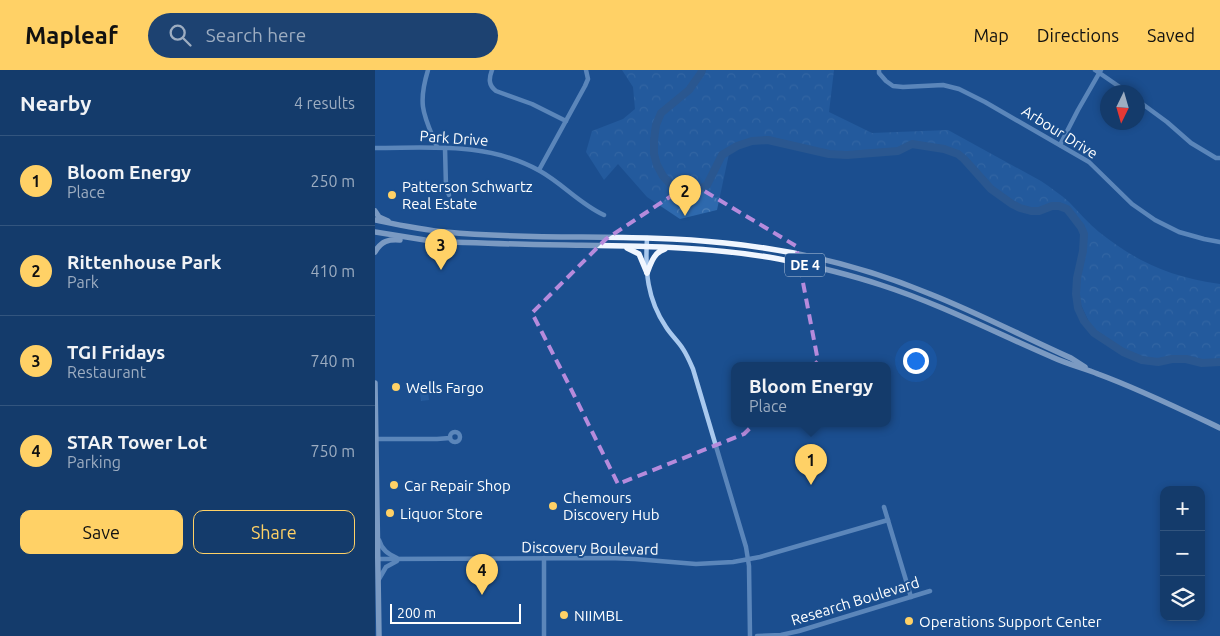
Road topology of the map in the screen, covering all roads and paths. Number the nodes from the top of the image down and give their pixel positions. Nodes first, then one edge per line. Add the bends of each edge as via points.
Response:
1 (427, 70) edge
2 (491, 70) edge
3 (586, 70) edge
4 (879, 70) edge
5 (1099, 71) edge
6 (1118, 85) edge
7 (1145, 106) edge
8 (566, 121) junction
9 (1060, 145) junction
10 (375, 148) edge
11 (437, 148) junction
12 (445, 148) junction
13 (1220, 158) edge
14 (539, 170) junction
15 (449, 196) dead end
16 (375, 212) edge
17 (603, 215) dead end
18 (375, 220) edge
19 (396, 225) junction
20 (375, 232) edge
21 (647, 238) junction
22 (425, 240) junction
23 (1220, 242) edge
24 (615, 245) junction
25 (646, 247) junction
26 (680, 248) junction
27 (375, 252) edge
28 (647, 273) junction
29 (1098, 374) junction
30 (375, 383) edge
31 (1220, 428) edge
32 (450, 438) dead end
33 (376, 439) edge
34 (884, 507) dead end
35 (888, 520) junction
36 (377, 536) junction
37 (544, 558) junction
38 (378, 559) junction
39 (401, 559) junction
40 (748, 559) junction
41 (378, 581) junction
42 (930, 591) dead end
43 (911, 597) junction
44 (379, 636) edge
45 (544, 636) edge
46 (750, 636) edge
47 (757, 636) edge

1 - 11 street via 422,103
2 - 8 street via 489,81 496,91
3 - 8 street via 588,79
4 - 9 street, Arbour Drive via 879,74 893,86 943,85 959,89
5 - 6 street
5 - 9 street
7 - 13 street via 1191,143
8 - 14 street
9 - 23 street, Arbour Drive via 1089,162 1132,204 1155,220 1179,232
10 - 11 street, Park Drive
11 - 12 street, Park Drive
12 - 14 street, Park Drive via 491,153
12 - 15 street
14 - 17 street, Park Drive
16 - 19 main road
18 - 19 main road, DE 4
19 - 21 main road, DE 4 via 467,234
20 - 22 main road, DE 4
21 - 25 street
21 - 29 main road, DE 4 via 765,248 864,271 930,294 1071,358
22 - 24 main road, DE 4
22 - 27 main road via 391,240 382,243
24 - 25 main road, DE 4
24 - 28 main road via 639,254
25 - 26 main road, DE 4
25 - 28 street
26 - 28 main road via 657,253
26 - 29 main road, DE 4 via 731,252 805,264 882,285
28 - 40 street via 655,310 684,350 693,370
29 - 31 main road, DE 4
30 - 33 main road
32 - 33 street
33 - 36 main road
34 - 35 street
35 - 40 street, Discovery Boulevard
35 - 43 street
36 - 38 main road
36 - 39 street via 385,552
37 - 39 street, Discovery Boulevard
37 - 40 street, Discovery Boulevard via 622,558 697,564
37 - 45 street
38 - 39 street, Discovery Boulevard
38 - 41 main road
39 - 41 street via 386,566
40 - 46 street
41 - 44 main road
42 - 43 street, Research Boulevard
43 - 47 street, Research Boulevard via 791,633

